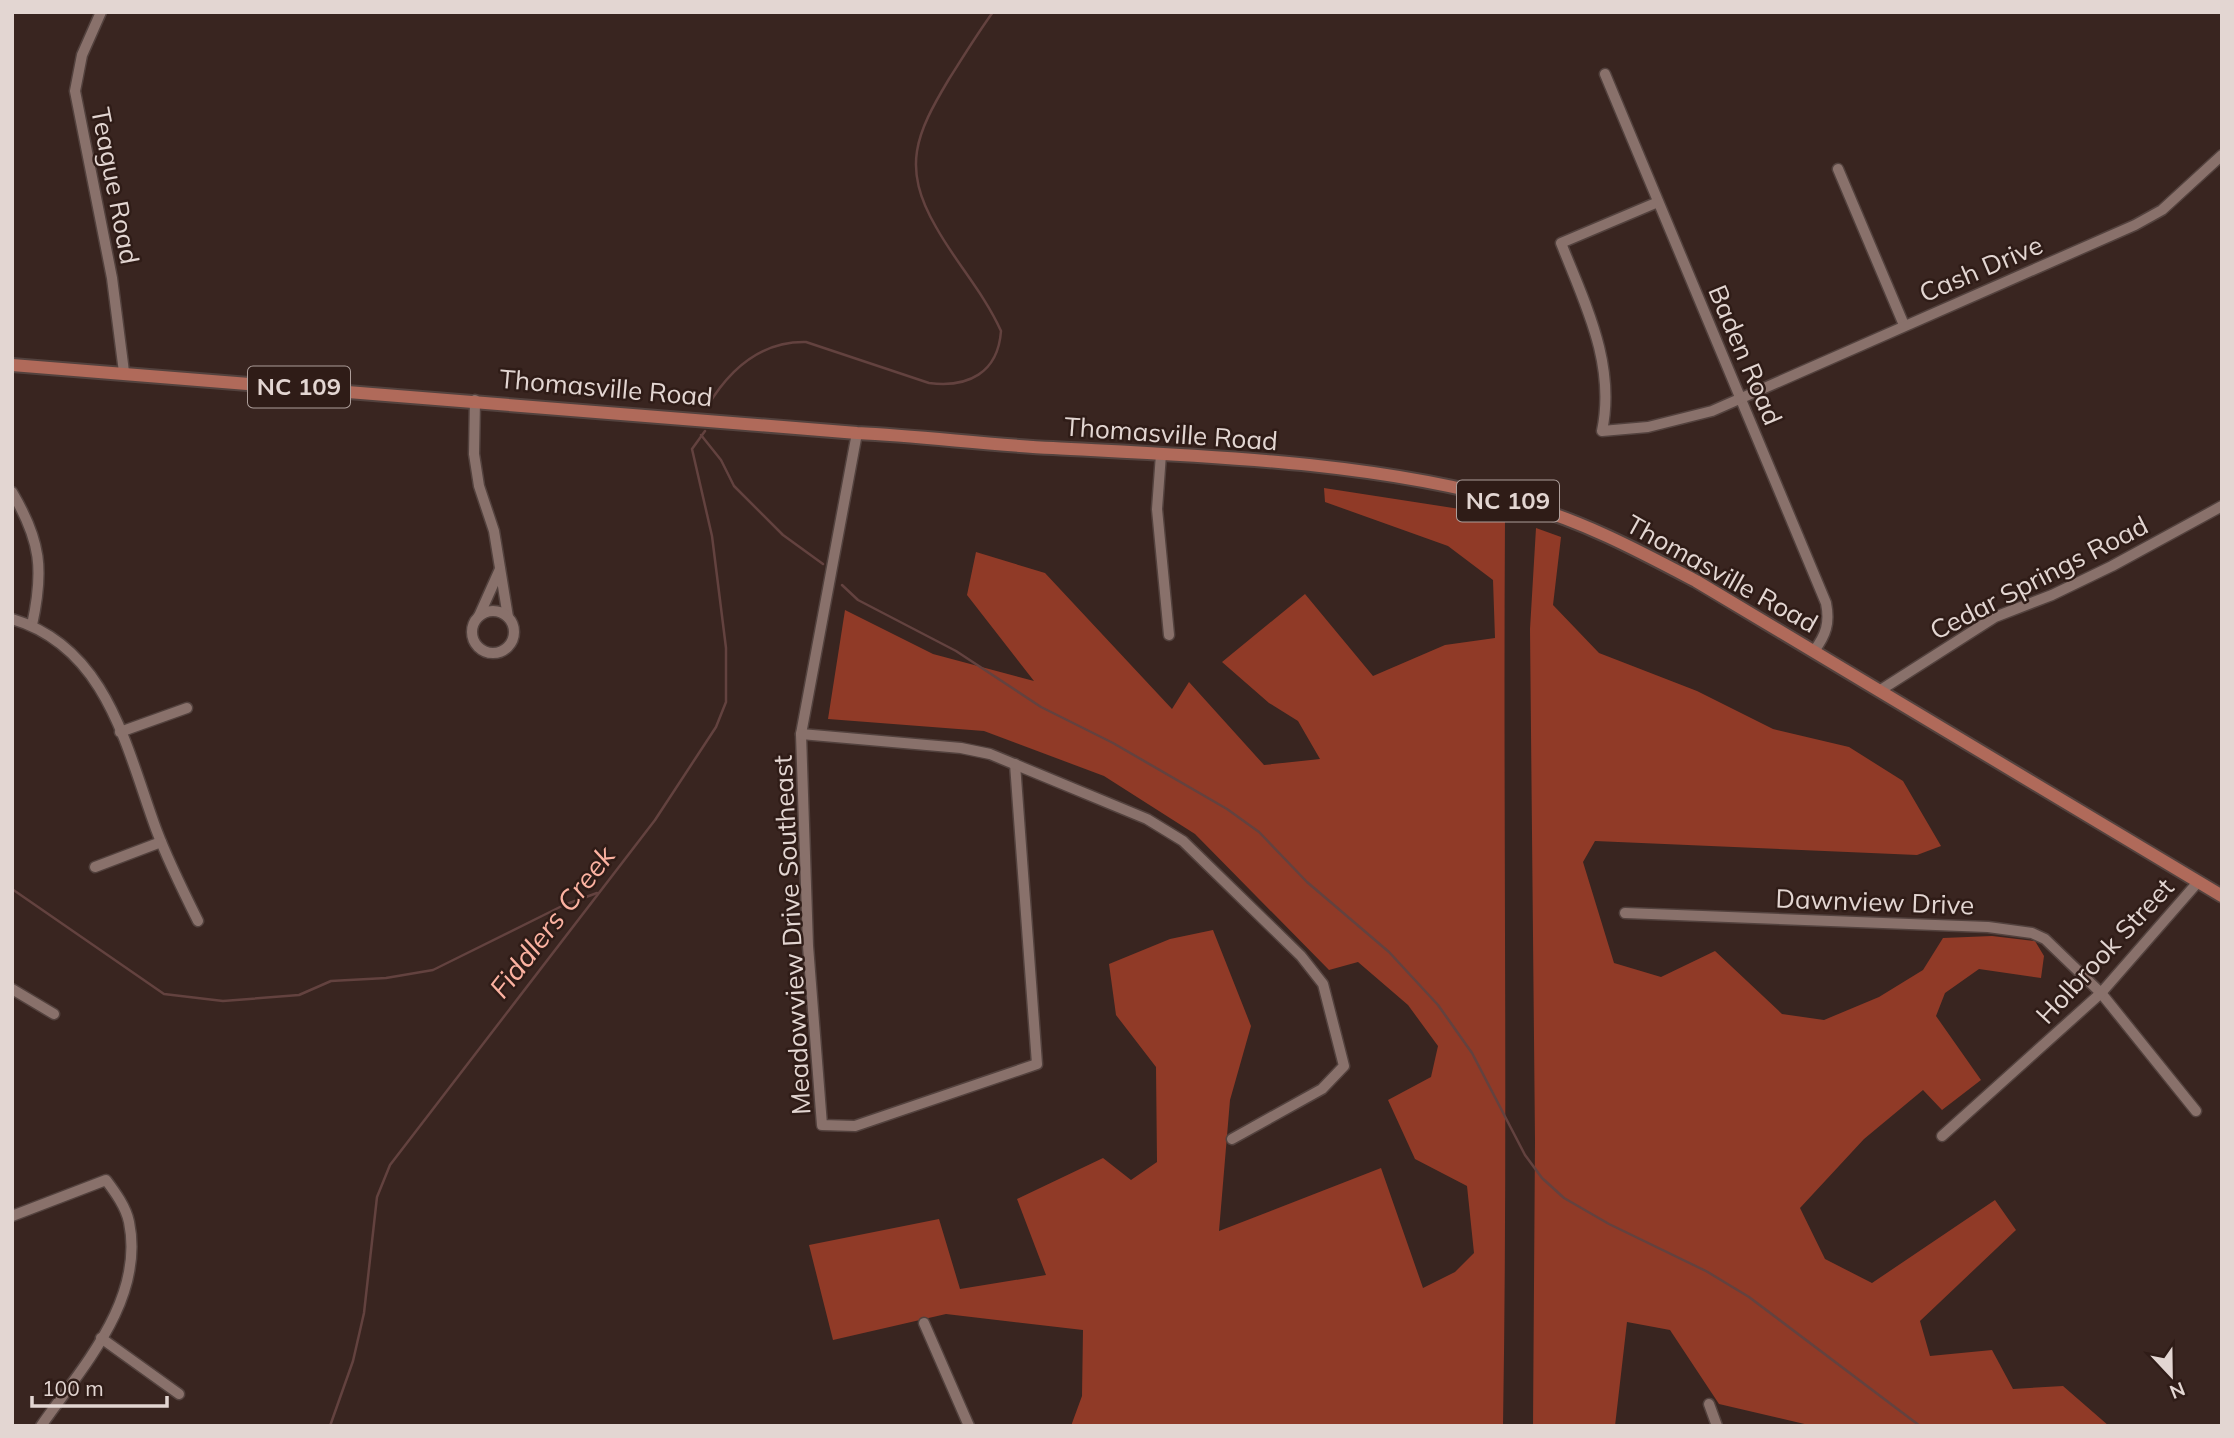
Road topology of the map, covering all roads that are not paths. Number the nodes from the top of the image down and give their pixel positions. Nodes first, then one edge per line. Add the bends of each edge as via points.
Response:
1 (101, 12) edge
2 (1605, 74) dead end
3 (2222, 155) edge
4 (1838, 169) dead end
5 (1658, 202) junction
6 (1904, 325) junction
7 (12, 365) edge
8 (124, 372) junction
9 (1740, 397) junction
10 (475, 400) junction
11 (857, 433) junction
12 (1161, 454) junction
13 (12, 492) edge
14 (2222, 506) edge
15 (500, 569) junction
16 (479, 616) junction
17 (508, 617) junction
18 (12, 619) edge
19 (32, 625) junction
20 (1169, 635) dead end
21 (1814, 652) junction
22 (1879, 691) junction
23 (187, 708) dead end
24 (120, 732) junction
25 (802, 734) junction
26 (1015, 764) junction
27 (161, 842) junction
28 (95, 867) dead end
29 (2197, 882) junction
30 (2222, 896) edge
31 (1625, 913) dead end
32 (198, 921) dead end
33 (12, 989) edge
34 (2101, 993) junction
35 (54, 1014) dead end
36 (2196, 1111) dead end
37 (1942, 1136) dead end
38 (1232, 1139) dead end
39 (12, 1216) edge
40 (924, 1323) dead end
41 (101, 1338) junction
42 (179, 1394) dead end
43 (1709, 1404) dead end
44 (41, 1426) edge
45 (969, 1426) edge
46 (1717, 1426) edge

1 - 8 street, Teague Road via 82,55 75,91 112,278
2 - 5 street, Baden Road
3 - 6 street, Cash Drive via 2162,210 2136,225
4 - 6 street
5 - 9 street, Baden Road
5 - 9 street, Cash Drive via 1561,243 1601,347 1606,379 1602,431 1678,421
6 - 9 street, Cash Drive
7 - 8 main road, Thomasville Road / NC 109
8 - 10 main road, Thomasville Road / NC 109
9 - 21 street, Baden Road via 1826,603 1826,635
10 - 11 main road, Thomasville Road / NC 109
10 - 15 street via 474,454
11 - 12 main road, Thomasville Road / NC 109
11 - 25 street, Meadowview Drive Southeast
12 - 20 street via 1157,509
12 - 21 main road, Thomasville Road / NC 109 via 1421,480 1522,504 1614,538
13 - 19 street via 29,523 40,562
14 - 22 street, Cedar Springs Road via 2112,566 1996,617
15 - 16 street
15 - 17 street
16 - 17 street via 497,611
16 - 17 street via 474,624 475,642 490,653 499,652 513,640 515,630
18 - 19 street
19 - 24 street via 85,663 102,687
21 - 22 main road, Thomasville Road / NC 109
22 - 29 main road, Thomasville Road / NC 109
23 - 24 street
24 - 27 street
25 - 26 street via 961,748
25 - 26 street, Meadowview Drive Southeast via 808,946 822,1125 855,1126 1037,1064
26 - 38 street via 1147,819 1182,841 1301,956 1323,984 1344,1066 1322,1089
27 - 28 street
27 - 32 street
29 - 30 main road, Thomasville Road / NC 109
29 - 34 street, Holbrook Street
31 - 34 street, Dawnview Drive via 1988,927 2032,933 2045,939
33 - 35 street
34 - 36 street, Dawnview Drive
34 - 37 street, Holbrook Street
39 - 41 street via 106,1180 129,1221 131,1250 125,1294
40 - 45 street
41 - 42 street
41 - 44 street
43 - 46 street

